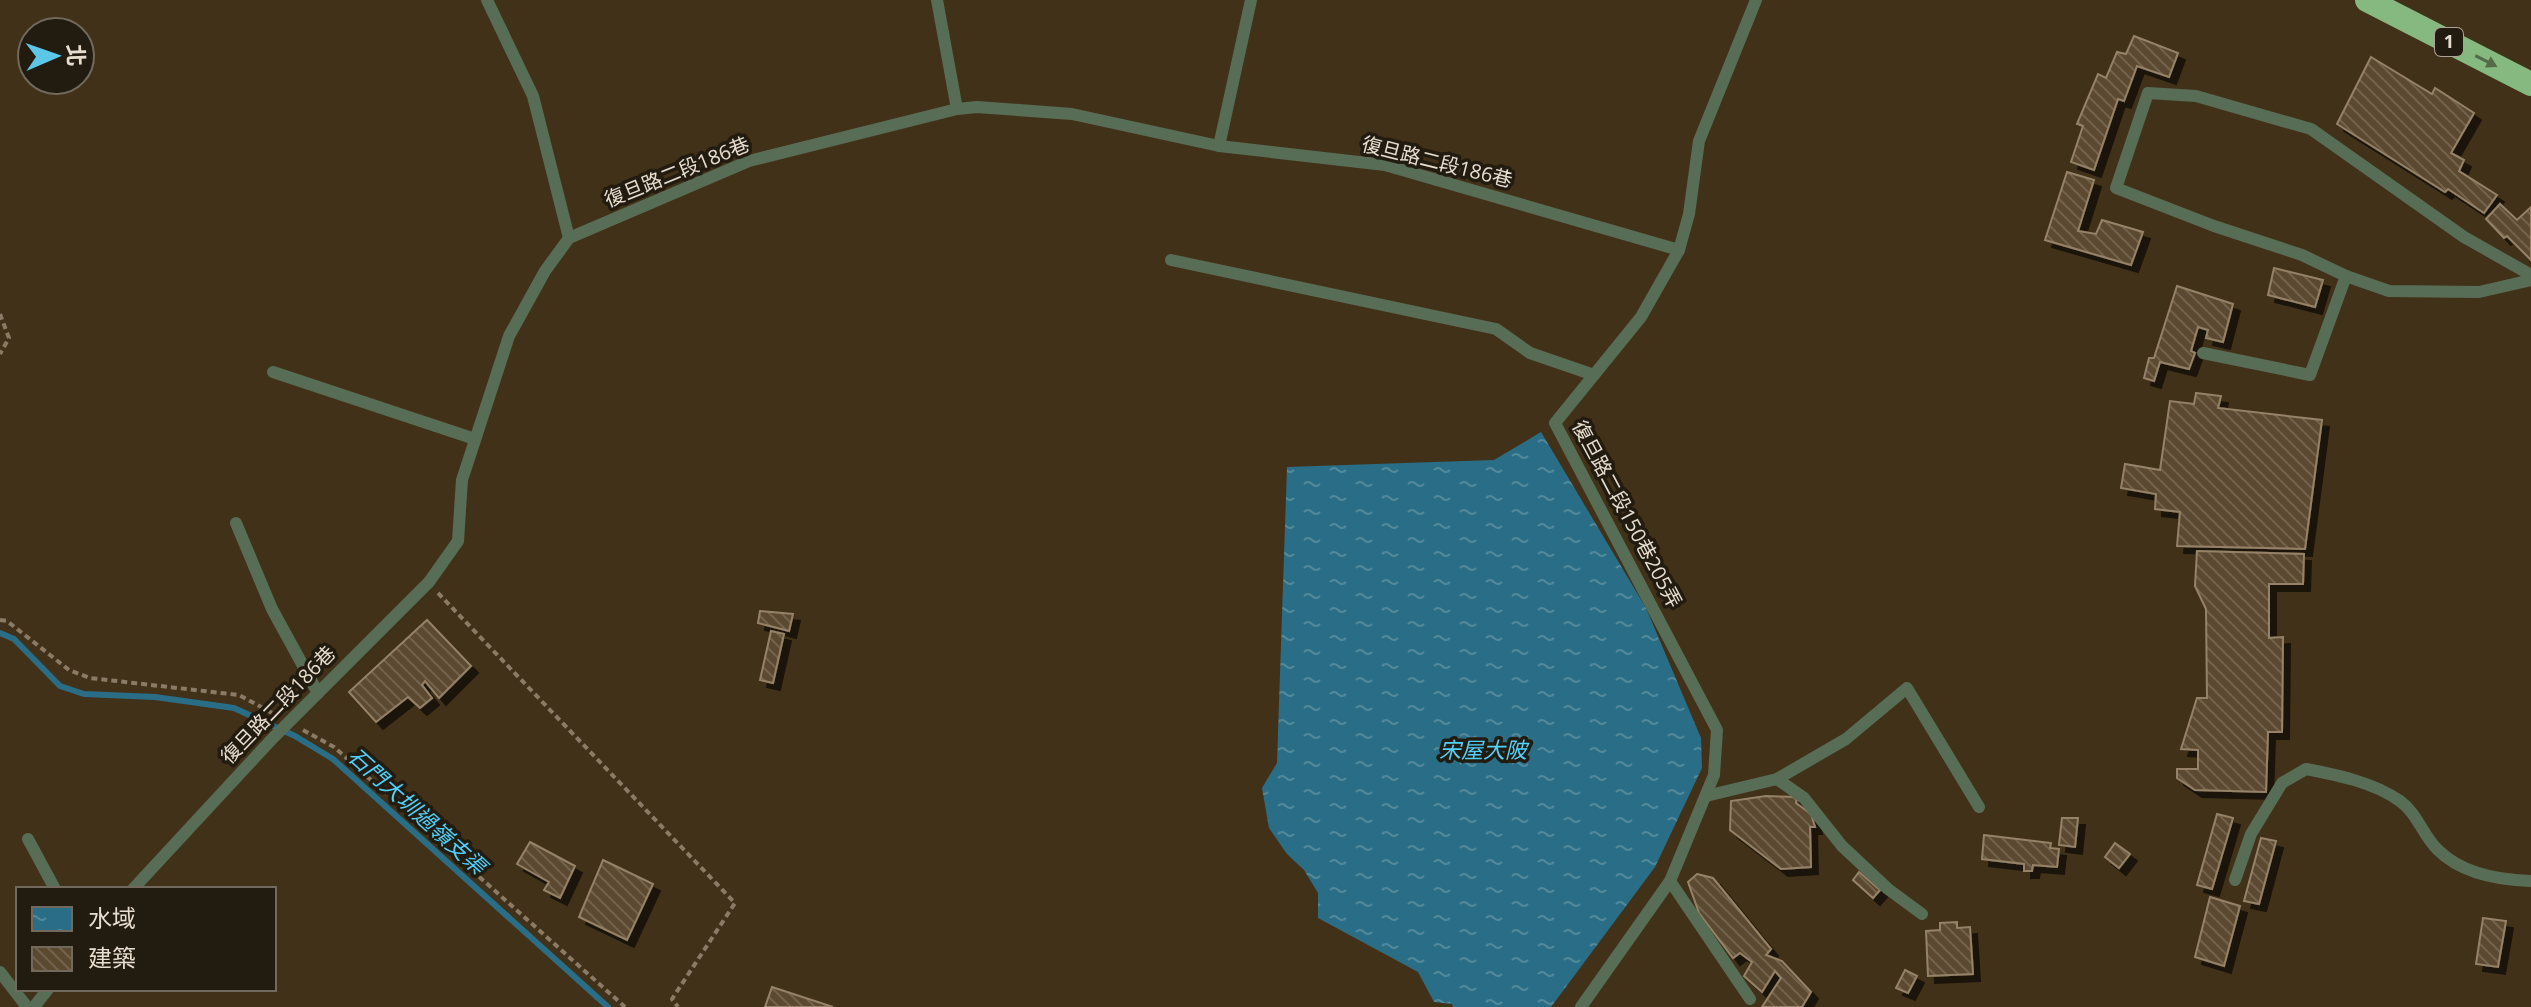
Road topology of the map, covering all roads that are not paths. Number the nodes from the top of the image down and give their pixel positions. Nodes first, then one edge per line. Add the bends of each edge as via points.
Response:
1 (487, 0) edge
2 (937, 0) edge
3 (1251, 0) edge
4 (1756, 0) edge
5 (2367, 0) edge
6 (2531, 84) edge
7 (957, 109) junction
8 (1219, 146) junction
9 (569, 238) junction
10 (1679, 250) junction
11 (1171, 260) dead end
12 (2346, 276) junction
13 (2531, 278) edge
14 (2203, 353) dead end
15 (273, 372) dead end
16 (1594, 375) junction
17 (475, 439) junction
18 (236, 523) dead end
19 (318, 693) junction
20 (1777, 779) junction
21 (1706, 796) junction
22 (1979, 807) dead end
23 (28, 839) dead end
24 (2235, 880) dead end
25 (1670, 881) junction
26 (2531, 881) edge
27 (54, 887) edge
28 (135, 887) edge
29 (1922, 914) dead end
30 (0, 972) edge
31 (46, 991) edge
32 (1750, 999) dead end
33 (27, 1007) edge
34 (34, 1007) edge
35 (1581, 1007) edge

1 - 9 lane via 533,96
2 - 7 lane
3 - 8 lane
4 - 10 lane, 復旦路二段150巷205弄 via 1699,141
5 -> 6 highway, 1
7 - 8 lane, 復旦路二段186巷 via 1072,114
7 - 9 lane, 復旦路二段186巷 via 749,161
8 - 10 lane, 復旦路二段186巷 via 1385,165
9 - 17 lane, 復旦路二段186巷 via 509,336
10 - 16 lane, 復旦路二段150巷205弄 via 1641,317
11 - 16 lane via 1496,329 1530,353
12 - 13 lane via 2389,291 2479,292
12 - 13 lane via 2116,188 2148,93 2196,96 2311,129
12 - 14 lane via 2310,375
15 - 17 lane
16 - 21 lane, 復旦路二段150巷205弄 via 1555,423 1717,730 1714,775
17 - 19 lane, 復旦路二段186巷 via 462,480 458,541 429,582
18 - 19 lane via 272,609
19 - 28 lane, 復旦路二段186巷
20 - 21 lane
20 - 22 lane via 1846,739 1907,688
20 - 29 lane via 1804,798 1842,846 1888,889
21 - 25 lane, 復旦路二段150巷205弄
23 - 27 lane
24 - 26 lane via 2251,834 2282,783 2306,769 2353,779 2399,801 2438,850 2472,872
25 - 32 lane
25 - 35 lane, 復旦路二段150巷205弄
30 - 33 lane
31 - 34 lane

